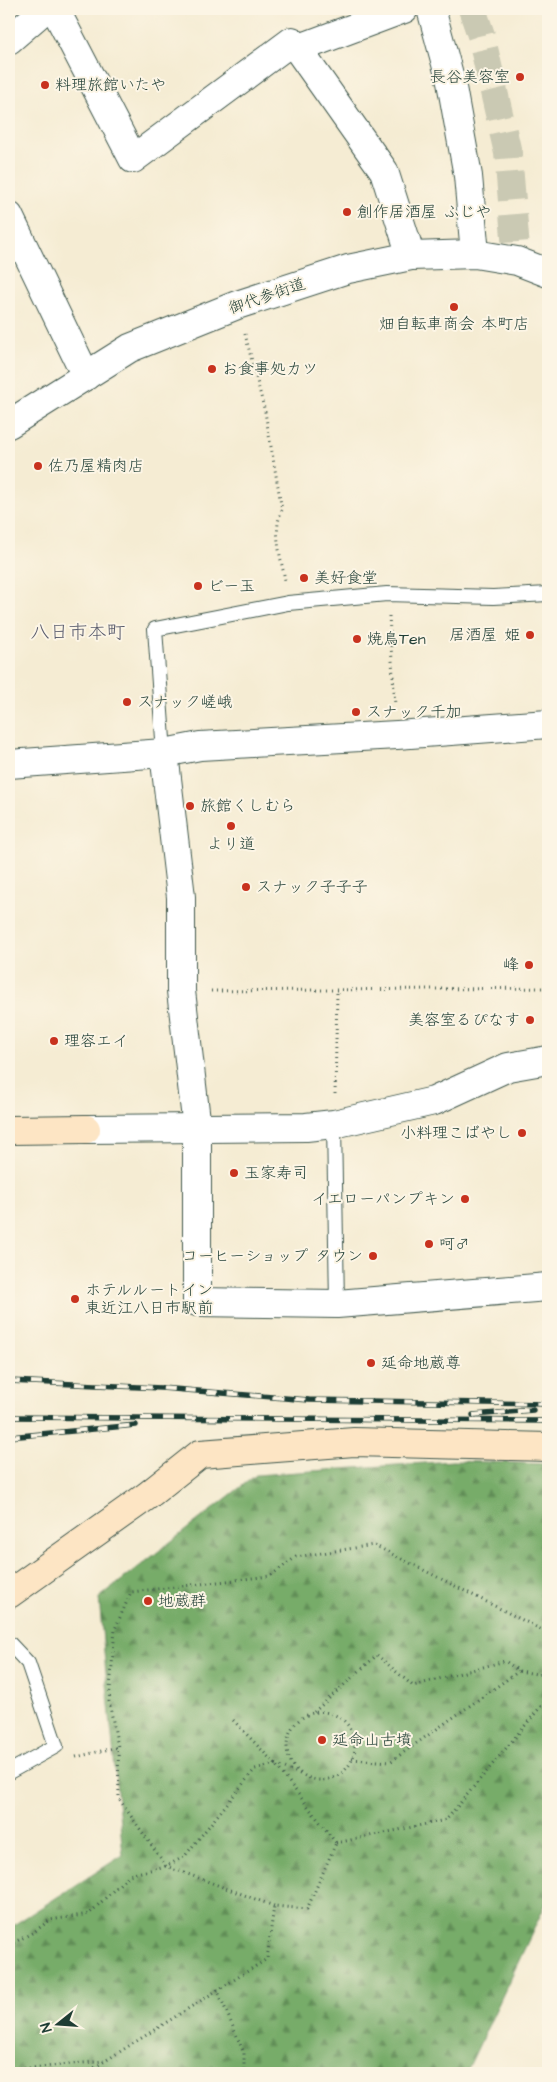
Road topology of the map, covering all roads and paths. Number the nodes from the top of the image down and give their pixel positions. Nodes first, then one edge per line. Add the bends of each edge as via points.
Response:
1 (45, 9) edge
2 (55, 9) edge
3 (404, 9) edge
4 (431, 9) edge
5 (9, 40) edge
6 (297, 49) junction
7 (9, 216) edge
8 (475, 254) junction
9 (411, 256) junction
10 (548, 273) edge
11 (237, 305) junction
12 (86, 376) junction
13 (9, 424) edge
14 (387, 594) junction
15 (548, 594) edge
16 (288, 603) junction
17 (548, 724) edge
18 (397, 735) junction
19 (164, 753) junction
20 (9, 764) edge
21 (548, 988) edge
22 (180, 991) junction
23 (337, 991) junction
24 (548, 1060) edge
25 (334, 1124) junction
26 (197, 1128) junction
27 (9, 1130) edge
28 (548, 1286) edge
29 (337, 1304) junction
30 (548, 1447) edge
31 (9, 1594) edge
32 (548, 1633) edge
33 (9, 1643) edge
34 (519, 1672) junction
35 (548, 1676) edge
36 (548, 1698) edge
37 (314, 1712) junction
38 (233, 1720) dead end
39 (118, 1747) junction
40 (78, 1758) dead end
41 (352, 1759) junction
42 (275, 1764) junction
43 (9, 1772) edge
44 (312, 1779) junction
45 (336, 1843) junction
46 (166, 1866) junction
47 (274, 1906) junction
48 (9, 1945) edge
49 (217, 1989) junction
50 (104, 2061) junction
51 (9, 2070) edge
52 (86, 2073) edge
53 (244, 2073) edge

1 - 5 street
2 - 6 street via 133,159 292,41
3 - 6 street
4 - 8 street via 451,82 468,176
6 - 9 street via 384,171
7 - 12 street
8 - 9 street, 御代参街道
8 - 10 street, 御代参街道 via 517,261
9 - 11 street, 御代参街道 via 348,269
11 - 12 street, 御代参街道 via 130,348
11 - 16 path via 265,412 282,510 278,519 279,542
12 - 13 street, 御代参街道
14 - 15 lane via 493,597
14 - 16 lane
14 - 18 path
16 - 19 lane via 155,629
17 - 18 street
18 - 19 street via 200,746
19 - 20 street
19 - 22 street via 181,897
21 - 23 path
22 - 23 path
22 - 26 street
23 - 25 path
24 - 25 street via 508,1066 434,1101
25 - 26 street
25 - 29 lane
26 - 27 street
26 - 29 street via 197,1302
28 - 29 street
30 - 31 street via 354,1442 200,1454 147,1496
32 - 39 path via 374,1545 296,1557 270,1576 131,1592 115,1629 109,1701
33 - 43 lane via 28,1664 56,1746
34 - 35 path
34 - 37 path via 505,1661 413,1686 377,1654
34 - 41 path via 390,1762
36 - 45 path via 446,1820
37 - 41 path via 330,1713 345,1721 355,1741
37 - 44 path via 295,1724 287,1745 294,1766
38 - 42 path
39 - 40 path
39 - 46 path via 118,1799
41 - 44 path via 344,1772 334,1778
42 - 44 path
42 - 45 path
42 - 46 path via 255,1769 184,1857
45 - 47 path via 307,1909
46 - 47 path
46 - 48 path via 130,1875 89,1914 50,1920
47 - 49 path via 267,1960
49 - 50 path
49 - 53 path via 244,2053
50 - 51 path
50 - 52 path

